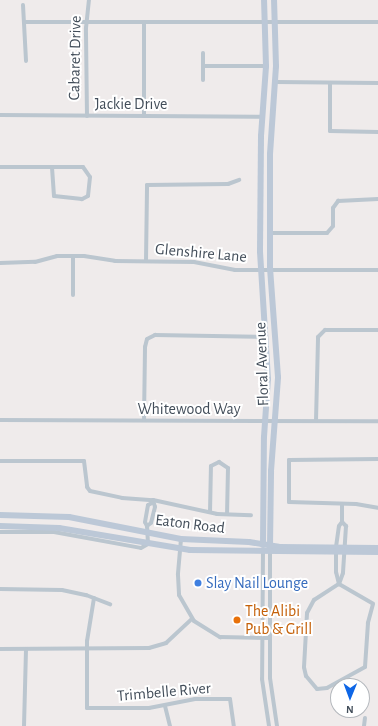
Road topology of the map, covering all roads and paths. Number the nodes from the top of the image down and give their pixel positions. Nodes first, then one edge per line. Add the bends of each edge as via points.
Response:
1 (89, 0) edge
2 (264, 0) edge
3 (274, 0) edge
4 (23, 5) dead end
5 (24, 22) junction
6 (86, 22) junction
7 (144, 22) junction
8 (265, 22) junction
9 (276, 22) junction
10 (378, 22) edge
11 (203, 53) dead end
12 (26, 61) dead end
13 (203, 66) junction
14 (266, 66) junction
15 (203, 80) dead end
16 (276, 82) junction
17 (378, 82) edge
18 (330, 83) junction
19 (0, 115) edge
20 (87, 116) junction
21 (144, 116) junction
22 (262, 117) junction
23 (378, 132) edge
24 (0, 167) edge
25 (52, 167) junction
26 (239, 180) dead end
27 (378, 199) edge
28 (270, 233) junction
29 (73, 256) junction
30 (146, 261) junction
31 (0, 263) edge
32 (270, 269) junction
33 (261, 270) junction
34 (378, 270) edge
35 (73, 295) dead end
36 (378, 330) edge
37 (267, 337) junction
38 (0, 420) edge
39 (144, 420) junction
40 (265, 421) junction
41 (275, 421) junction
42 (316, 421) junction
43 (378, 421) edge
44 (378, 459) edge
45 (0, 461) edge
46 (153, 502) junction
47 (342, 504) junction
48 (378, 508) edge
49 (210, 512) junction
50 (227, 514) junction
51 (0, 515) edge
52 (251, 515) dead end
53 (342, 522) junction
54 (0, 526) edge
55 (147, 529) junction
56 (0, 532) edge
57 (181, 539) junction
58 (148, 544) junction
59 (263, 545) junction
60 (378, 548) edge
61 (180, 549) junction
62 (270, 549) junction
63 (344, 549) junction
64 (336, 550) junction
65 (263, 552) junction
66 (378, 552) edge
67 (339, 584) junction
68 (0, 589) edge
69 (94, 598) junction
70 (110, 604) dead end
71 (192, 619) junction
72 (262, 638) junction
73 (270, 638) junction
74 (0, 649) edge
75 (26, 649) junction
76 (87, 650) junction
77 (165, 706) junction
78 (365, 718) dead end
79 (24, 726) edge
80 (170, 726) edge
81 (234, 726) edge
82 (269, 726) edge
83 (277, 726) edge
84 (364, 726) edge

1 - 6 street, Cabaret Drive
2 - 8 street, Floral Avenue
3 - 9 street, Floral Avenue
4 - 5 street
5 - 6 street
5 - 12 street
6 - 7 street
6 - 20 street, Cabaret Drive
7 - 8 street
7 - 21 street
8 - 9 street
8 - 14 street, Floral Avenue
9 - 10 street
9 - 16 street, Floral Avenue
11 - 13 street
13 - 14 street
13 - 15 street
14 - 22 street, Floral Avenue
16 - 18 street
16 - 28 street, Floral Avenue via 270,154
17 - 18 street
18 - 23 street via 330,131
19 - 20 street, Jackie Drive
20 - 21 street, Jackie Drive
21 - 22 street, Jackie Drive
22 - 33 street, Floral Avenue
24 - 25 street
25 - 25 street via 87,169 90,176 88,196 82,199 54,196
26 - 30 street via 228,184 147,185
27 - 28 street via 338,201 333,208 333,226 327,233
28 - 32 street, Floral Avenue
29 - 30 street, Glenshire Lane
29 - 31 street, Glenshire Lane via 57,256 22,263
29 - 35 street
30 - 33 street, Glenshire Lane via 194,262 226,270
32 - 33 street, Glenshire Lane
32 - 34 street, Glenshire Lane
32 - 41 street, Floral Avenue via 278,364
33 - 37 street, Floral Avenue
36 - 42 street via 325,330 321,333 317,342
37 - 39 street via 155,335 147,339
37 - 40 street, Floral Avenue
38 - 39 street, Whitewood Way
39 - 40 street, Whitewood Way
40 - 41 street, Whitewood Way
40 - 59 street, Floral Avenue
41 - 42 street, Whitewood Way
41 - 62 street, Floral Avenue via 271,471
42 - 43 street, Whitewood Way
44 - 47 street via 289,460 289,502
45 - 46 street via 84,461 87,487 90,491
46 - 49 street
46 - 55 street via 155,507
47 - 48 street
47 - 53 street
49 - 50 street
49 - 50 street via 211,466 219,462 228,468
50 - 52 street
51 - 55 street, Eaton Road via 69,517
53 - 63 street via 346,526
53 - 64 street via 338,526
54 - 58 street, Eaton Road via 59,528
55 - 57 street, Eaton Road
55 - 58 street
56 - 58 street, Eaton Road via 54,532 141,548
57 - 59 street, Eaton Road
57 - 61 street
58 - 61 street, Eaton Road
59 - 62 street, Eaton Road
59 - 65 street, Floral Avenue
60 - 63 street, Eaton Road
61 - 65 street, Eaton Road
61 - 71 street via 179,595
62 - 64 street, Eaton Road
62 - 65 street, Eaton Road
62 - 73 street, Floral Avenue
63 - 64 street, Eaton Road
63 - 66 street
63 - 67 street via 343,573
64 - 67 street
65 - 72 street, Floral Avenue
67 - 67 street via 373,604 368,622 365,667 327,688 317,689 306,676 304,667 307,613 314,600
68 - 69 street via 54,589
69 - 70 street
69 - 76 street
71 - 72 street via 220,637
71 - 76 street via 173,638 158,647
72 - 73 street
72 - 82 street, Floral Avenue via 263,693
73 - 83 street, Floral Avenue via 271,692
74 - 75 street
75 - 76 street
75 - 79 street
76 - 77 street, Trimbelle River via 87,708
77 - 80 street
77 - 81 street, Trimbelle River via 194,699 230,699
78 - 84 street

